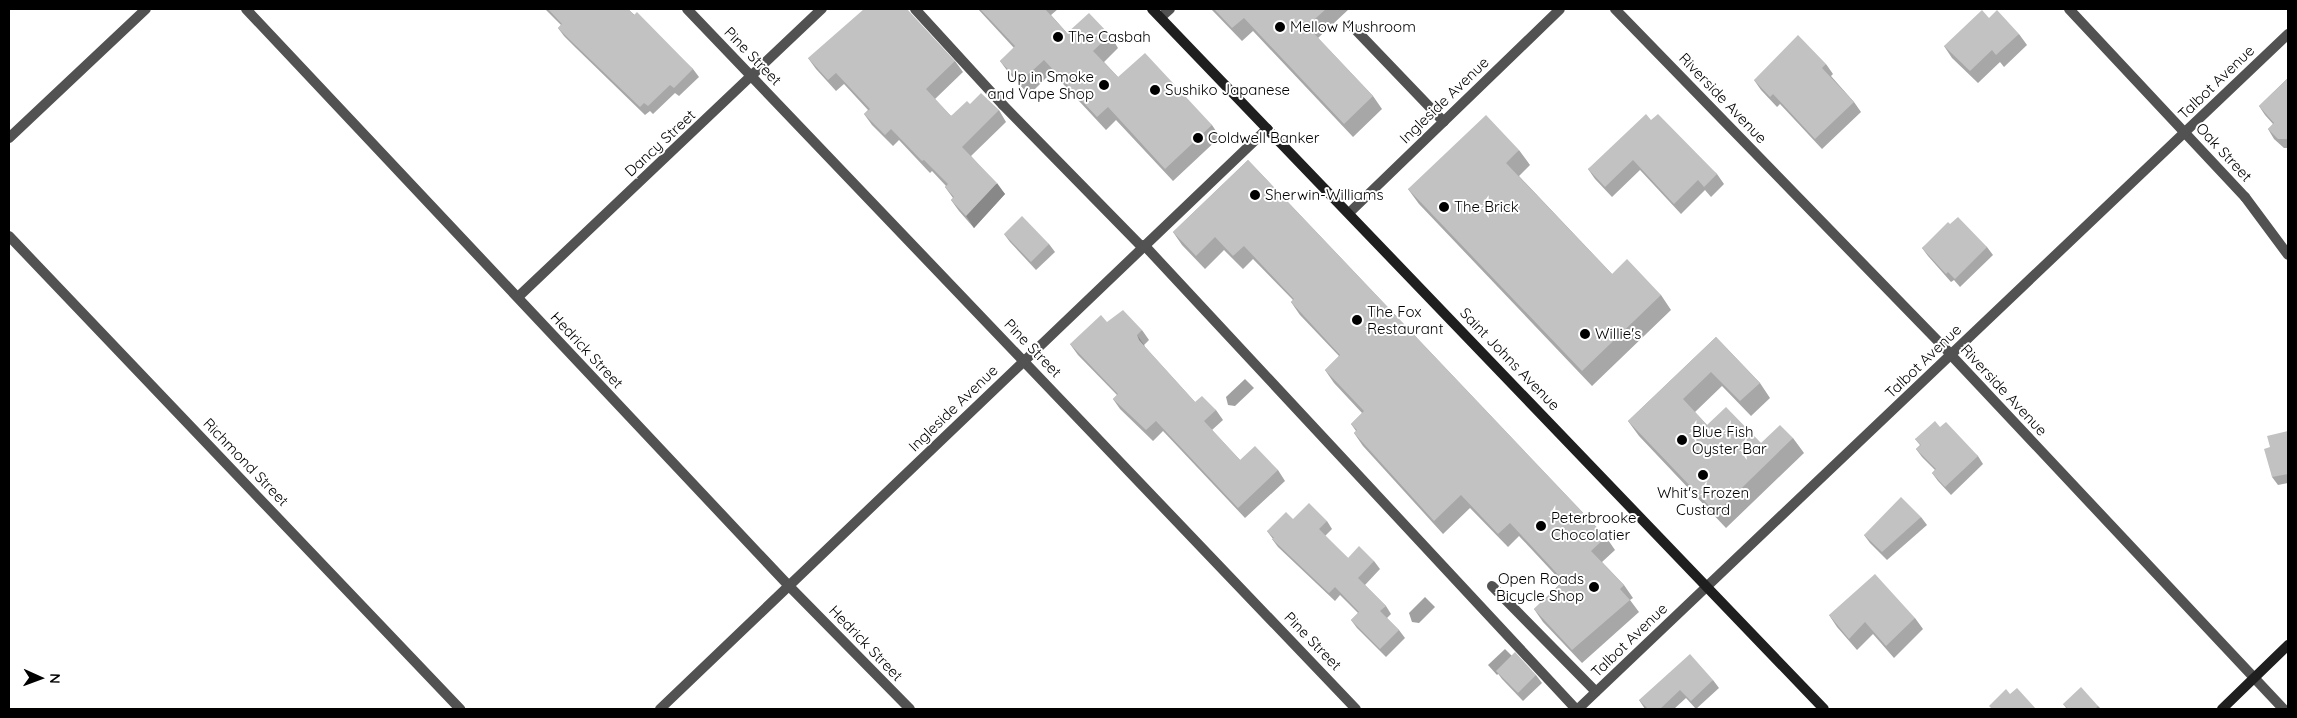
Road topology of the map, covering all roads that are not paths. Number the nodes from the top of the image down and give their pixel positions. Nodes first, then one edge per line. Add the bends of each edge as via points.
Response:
1 (146, 9) edge
2 (246, 9) edge
3 (687, 9) edge
4 (822, 9) edge
5 (915, 9) edge
6 (1152, 9) edge
7 (1170, 9) edge
8 (1560, 9) edge
9 (1615, 9) edge
10 (2069, 9) edge
11 (1161, 17) junction
12 (1351, 25) dead end
13 (2288, 34) edge
14 (752, 77) junction
15 (1444, 122) junction
16 (1267, 129) junction
17 (2185, 132) junction
18 (9, 138) edge
19 (1349, 213) junction
20 (9, 236) edge
21 (1143, 246) junction
22 (2288, 255) edge
23 (518, 297) junction
24 (1950, 355) junction
25 (1024, 361) junction
26 (788, 585) junction
27 (1492, 586) dead end
28 (1707, 587) junction
29 (2288, 645) edge
30 (2254, 678) junction
31 (1596, 692) junction
32 (460, 709) edge
33 (660, 709) edge
34 (910, 709) edge
35 (1356, 709) edge
36 (1577, 709) edge
37 (1824, 709) edge
38 (2222, 709) edge
39 (2284, 709) edge

1 - 18 street
2 - 23 street, Hedrick Street
3 - 14 street, Pine Street
4 - 14 street, Dancy Street
5 - 21 street via 1003,105
6 - 11 main road, Saint Johns Avenue
7 - 11 street
8 - 15 street, Ingleside Avenue
9 - 24 street, Riverside Avenue
10 - 17 street, Oak Street
11 - 16 main road, Saint Johns Avenue
12 - 15 street
13 - 17 street, Talbot Avenue
14 - 23 street, Dancy Street
14 - 25 street, Pine Street
15 - 19 street, Ingleside Avenue
16 - 19 main road, Saint Johns Avenue
16 - 21 street, Ingleside Avenue
17 - 22 street, Oak Street via 2245,197
17 - 24 street, Talbot Avenue
19 - 28 main road, Saint Johns Avenue
20 - 32 street, Richmond Street
21 - 25 street, Ingleside Avenue
21 - 36 street
23 - 26 street, Hedrick Street
24 - 28 street, Talbot Avenue
24 - 30 street, Riverside Avenue
25 - 26 street, Ingleside Avenue
25 - 35 street, Pine Street
26 - 33 street, Ingleside Avenue
26 - 34 street, Hedrick Street
27 - 31 street
28 - 31 street, Talbot Avenue
28 - 37 main road, Saint Johns Avenue
29 - 30 main road
30 - 38 main road
30 - 39 street, Riverside Avenue
31 - 36 street, Talbot Avenue

